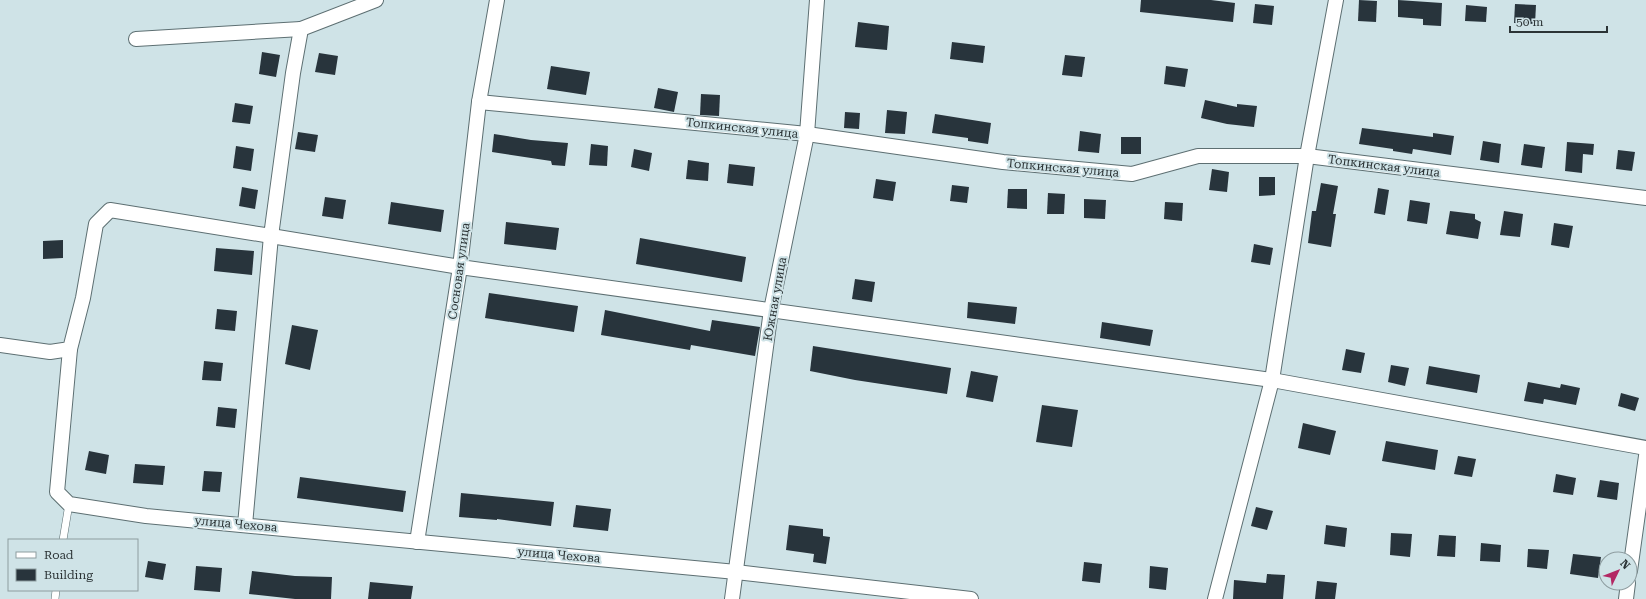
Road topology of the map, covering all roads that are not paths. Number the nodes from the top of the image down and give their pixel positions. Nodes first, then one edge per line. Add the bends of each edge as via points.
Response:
1 (376, 0) edge
2 (497, 0) edge
3 (817, 0) edge
4 (1336, 0) edge
5 (301, 29) junction
6 (136, 39) dead end
7 (479, 102) junction
8 (807, 134) junction
9 (1307, 156) junction
10 (1646, 198) edge
11 (270, 236) junction
12 (460, 267) junction
13 (771, 310) junction
14 (0, 345) edge
15 (70, 349) junction
16 (1272, 380) junction
17 (1646, 448) edge
18 (1646, 456) edge
19 (69, 504) junction
20 (245, 525) junction
21 (64, 539) edge
22 (417, 542) junction
23 (1633, 551) edge
24 (736, 572) junction
25 (732, 599) edge
26 (971, 599) edge
27 (1215, 599) edge

1 - 5 street
2 - 7 street, Сосновая улица
3 - 8 street, Южная улица
4 - 9 street
5 - 6 street
5 - 11 street
7 - 8 street, Топкинская улица
7 - 12 street, Сосновая улица
8 - 9 street, Топкинская улица via 1003,162 1132,174 1198,156
8 - 13 street, Южная улица
9 - 10 street, Топкинская улица
9 - 16 street
11 - 12 street
11 - 15 street via 110,210 96,224 83,298
11 - 20 street
12 - 13 street
12 - 22 street, Сосновая улица
13 - 16 street
13 - 24 street, Южная улица
14 - 15 street via 50,352
15 - 19 street via 57,492
16 - 17 street
16 - 27 street
18 - 23 street
19 - 20 street, улица Чехова via 146,516
19 - 21 lane
20 - 22 street, улица Чехова
22 - 24 street, улица Чехова
24 - 25 street, Южная улица
24 - 26 street, улица Чехова

